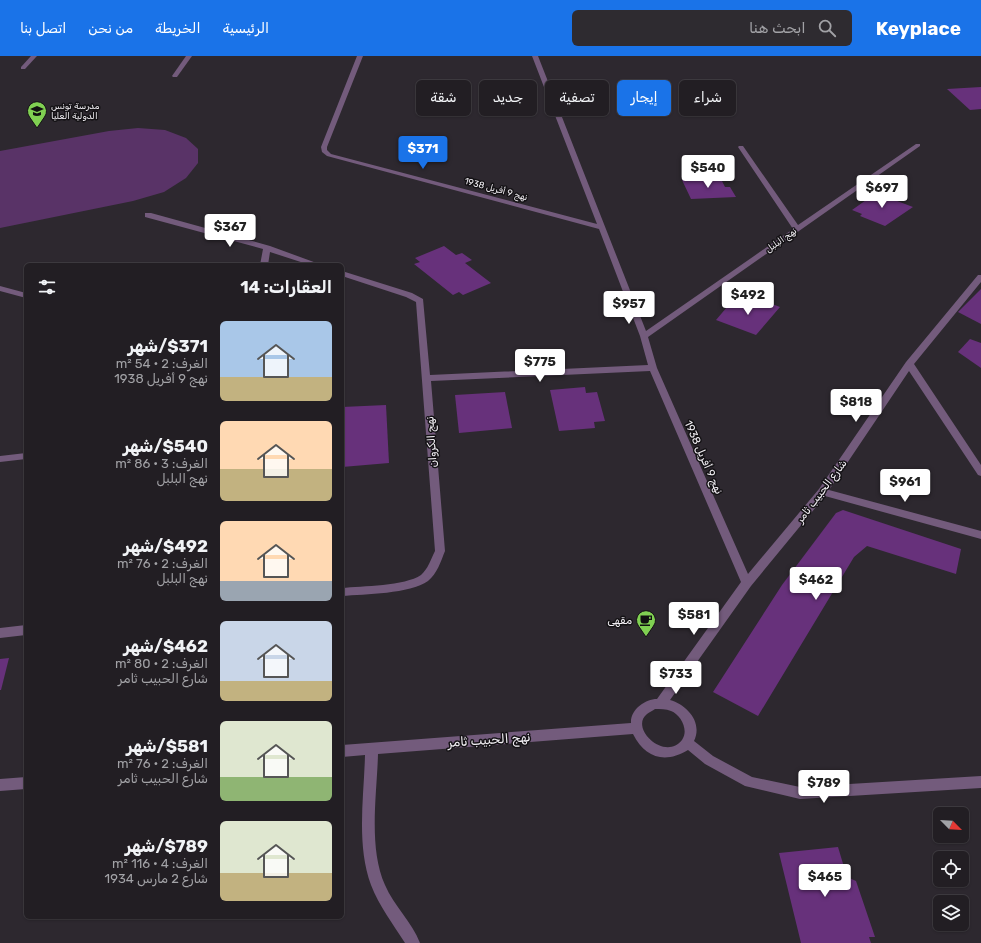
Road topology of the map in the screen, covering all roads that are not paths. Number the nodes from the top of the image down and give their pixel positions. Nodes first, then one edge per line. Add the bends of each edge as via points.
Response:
1 (34, 56) edge
2 (189, 56) edge
3 (360, 56) edge
4 (535, 56) edge
5 (24, 68) dead end
6 (175, 76) dead end
7 (918, 145) dead end
8 (741, 147) dead end
9 (148, 215) dead end
10 (601, 227) junction
11 (797, 230) junction
12 (267, 248) junction
13 (264, 263) edge
14 (312, 263) edge
15 (344, 274) edge
16 (981, 277) edge
17 (0, 288) edge
18 (24, 295) edge
19 (644, 336) junction
20 (909, 364) junction
21 (654, 368) junction
22 (426, 378) junction
23 (24, 456) edge
24 (0, 459) edge
25 (981, 473) edge
26 (823, 492) junction
27 (981, 535) edge
28 (747, 583) junction
29 (344, 592) edge
30 (24, 630) edge
31 (0, 633) edge
32 (660, 704) junction
33 (636, 728) junction
34 (688, 743) junction
35 (372, 748) junction
36 (344, 751) edge
37 (981, 782) edge
38 (24, 783) edge
39 (0, 785) edge
40 (413, 943) edge

1 - 5 street
2 - 6 street
3 - 10 street, نهج 9 أفريل 1938 via 324,147 324,151 329,155
4 - 10 street, نهج 9 أفريل 1938
7 - 11 street, نهج البلبل
8 - 11 street
9 - 12 street
10 - 19 street, نهج 9 أفريل 1938
11 - 19 street, نهج البلبل
12 - 13 street
12 - 14 street
15 - 22 street, نهج الكروان via 409,294 420,301
16 - 20 street, شارع الحبيب ثامر
17 - 18 street
19 - 21 street, نهج 9 أفريل 1938
20 - 25 street
20 - 26 street, شارع الحبيب ثامر
21 - 22 street
21 - 28 street, نهج 9 أفريل 1938
22 - 29 street, نهج الكروان via 440,551 435,565 425,577 413,583
23 - 24 street
26 - 27 street
26 - 28 street, شارع الحبيب ثامر
28 - 32 street, شارع الحبيب ثامر
30 - 31 street
32 - 33 street via 649,706 640,713
32 - 34 street via 678,709 686,717 691,728
33 - 34 street via 644,743 661,752 679,750
33 - 35 street, نهج الحبيب ثامر
34 - 37 street via 709,760 750,782 800,793
35 - 36 street, نهج الحبيب ثامر
35 - 40 street via 369,827 372,859 378,884
38 - 39 street

